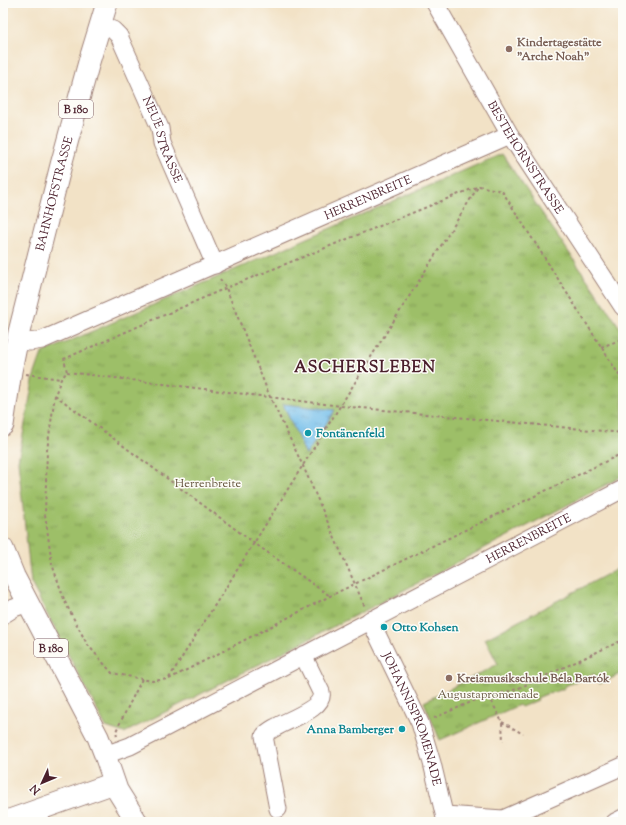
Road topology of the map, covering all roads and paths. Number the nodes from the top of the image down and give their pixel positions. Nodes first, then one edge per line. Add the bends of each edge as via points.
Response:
1 (107, 3) edge
2 (435, 3) edge
3 (100, 25) junction
4 (510, 135) junction
5 (479, 186) junction
6 (215, 264) junction
7 (226, 288) junction
8 (623, 307) edge
9 (623, 339) edge
10 (18, 340) junction
11 (601, 347) junction
12 (11, 371) junction
13 (67, 372) junction
14 (61, 379) junction
15 (623, 381) edge
16 (55, 395) junction
17 (270, 397) junction
18 (341, 406) junction
19 (3, 425) edge
20 (623, 433) edge
21 (623, 453) edge
22 (303, 466) junction
23 (623, 489) edge
24 (254, 543) junction
25 (3, 549) edge
26 (355, 584) junction
27 (330, 596) junction
28 (28, 603) junction
29 (3, 615) edge
30 (370, 620) junction
31 (623, 640) edge
32 (303, 655) junction
33 (169, 679) junction
34 (142, 680) junction
35 (489, 696) junction
36 (502, 722) junction
37 (420, 723) junction
38 (523, 734) dead end
39 (503, 741) dead end
40 (112, 753) junction
41 (623, 766) edge
42 (114, 783) junction
43 (278, 809) dead end
44 (51, 813) edge
45 (623, 818) edge
46 (445, 819) edge
47 (508, 820) edge
48 (8, 822) edge
49 (137, 822) edge
50 (615, 822) edge

1 - 3 main road, BAHNHOFSTRASSE / B 180
2 - 4 street, BESTEHORNSTRASSE
3 - 6 street, NEUE STRASSE via 113,30 119,36 160,128 162,144
3 - 10 main road, BAHNHOFSTRASSE / B 180 via 61,165
4 - 6 street, HERRENBREITE
4 - 8 street, BESTEHORNSTRASSE
5 - 7 path
5 - 11 path via 502,191
5 - 18 path
6 - 7 path
6 - 10 street, HERRENBREITE via 42,340
7 - 13 path via 64,359
7 - 17 path
9 - 11 path
10 - 12 main road, B 180
11 - 15 path
12 - 14 path
12 - 19 main road, B 180
13 - 14 path
13 - 17 path
14 - 16 path
16 - 24 path
16 - 34 path via 47,450 45,514 52,564 65,602 87,644 112,674
17 - 18 path
17 - 22 path
18 - 20 path
18 - 22 path
21 - 26 path
22 - 24 path
22 - 26 path
23 - 30 street, HERRENBREITE
24 - 27 path
24 - 33 path
25 - 28 main road, B 180
26 - 27 path
26 - 30 path
27 - 33 path
28 - 29 street
28 - 40 main road, B 180 via 98,737
30 - 32 street, HERRENBREITE
30 - 37 street, JOHANNISPROMENADE
31 - 35 path via 517,689
32 - 40 street, HERRENBREITE
32 - 43 street via 322,696 320,701 264,736
33 - 34 path via 152,682
34 - 40 path via 116,730
35 - 36 path
35 - 37 path
36 - 38 path
36 - 39 path
37 - 46 street, JOHANNISPROMENADE
40 - 42 main road, B 180
41 - 47 street
42 - 44 main road
42 - 49 main road, B 180 via 121,799
44 - 48 main road
45 - 50 street
46 - 47 street

